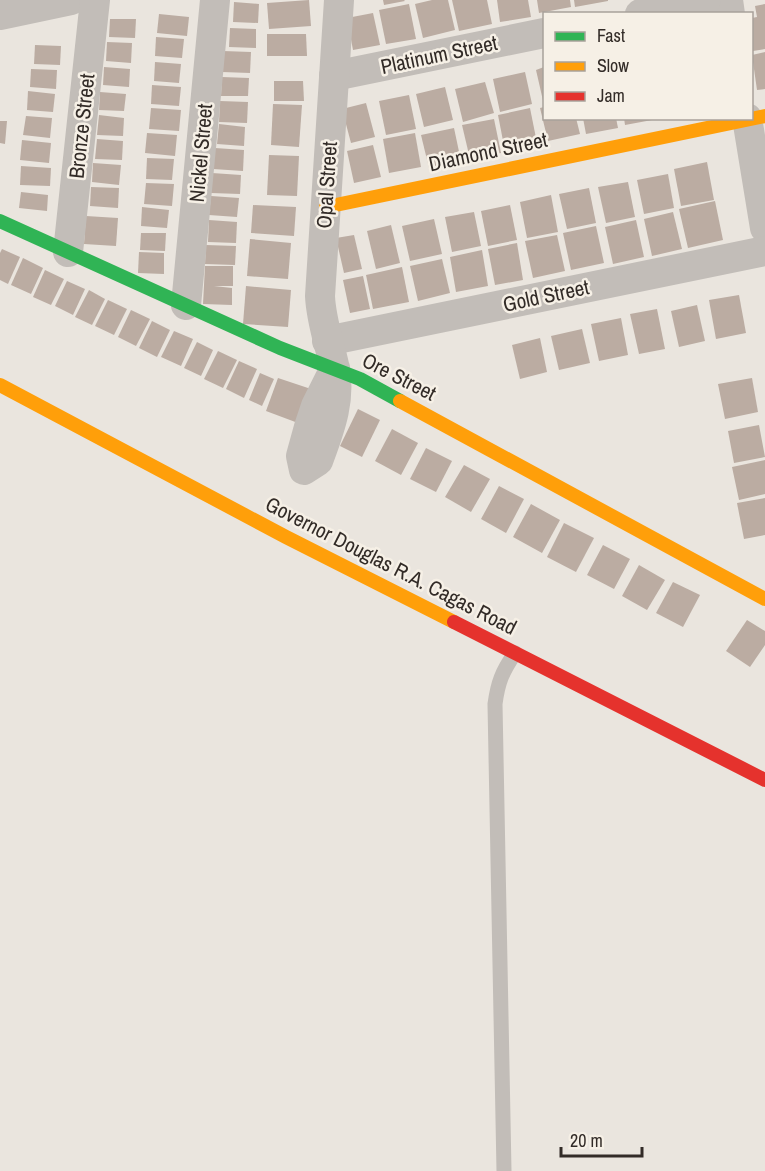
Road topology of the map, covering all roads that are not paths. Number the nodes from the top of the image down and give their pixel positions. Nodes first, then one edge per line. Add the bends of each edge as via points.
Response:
1 (71, 0) edge
2 (95, 0) edge
3 (215, 0) edge
4 (339, 0) edge
5 (706, 0) edge
6 (649, 12) edge
7 (0, 15) edge
8 (543, 33) edge
9 (334, 76) junction
10 (753, 118) edge
11 (743, 120) edge
12 (326, 207) junction
13 (0, 221) edge
14 (765, 228) edge
15 (765, 251) edge
16 (68, 252) junction
17 (186, 305) junction
18 (331, 355) junction
19 (0, 385) edge
20 (765, 599) edge
21 (515, 653) junction
22 (765, 780) edge
23 (504, 1171) edge

1 - 7 street
2 - 16 street, Bronze Street
3 - 17 street, Nickel Street
4 - 9 street, Opal Street
5 - 6 street
8 - 9 street, Platinum Street
9 - 12 street, Opal Street
10 - 14 street
11 - 12 street, Diamond Street
12 - 18 street, Opal Street via 320,310
13 - 16 street, Ore Street
15 - 18 street, Gold Street
16 - 17 street, Ore Street
17 - 18 street, Ore Street via 280,348
18 - 20 street, Ore Street via 381,390
19 - 21 street, Governor Douglas R.A. Cagas Road
21 - 22 street, Governor Douglas R.A. Cagas Road
21 - 23 lane via 498,683 495,704

